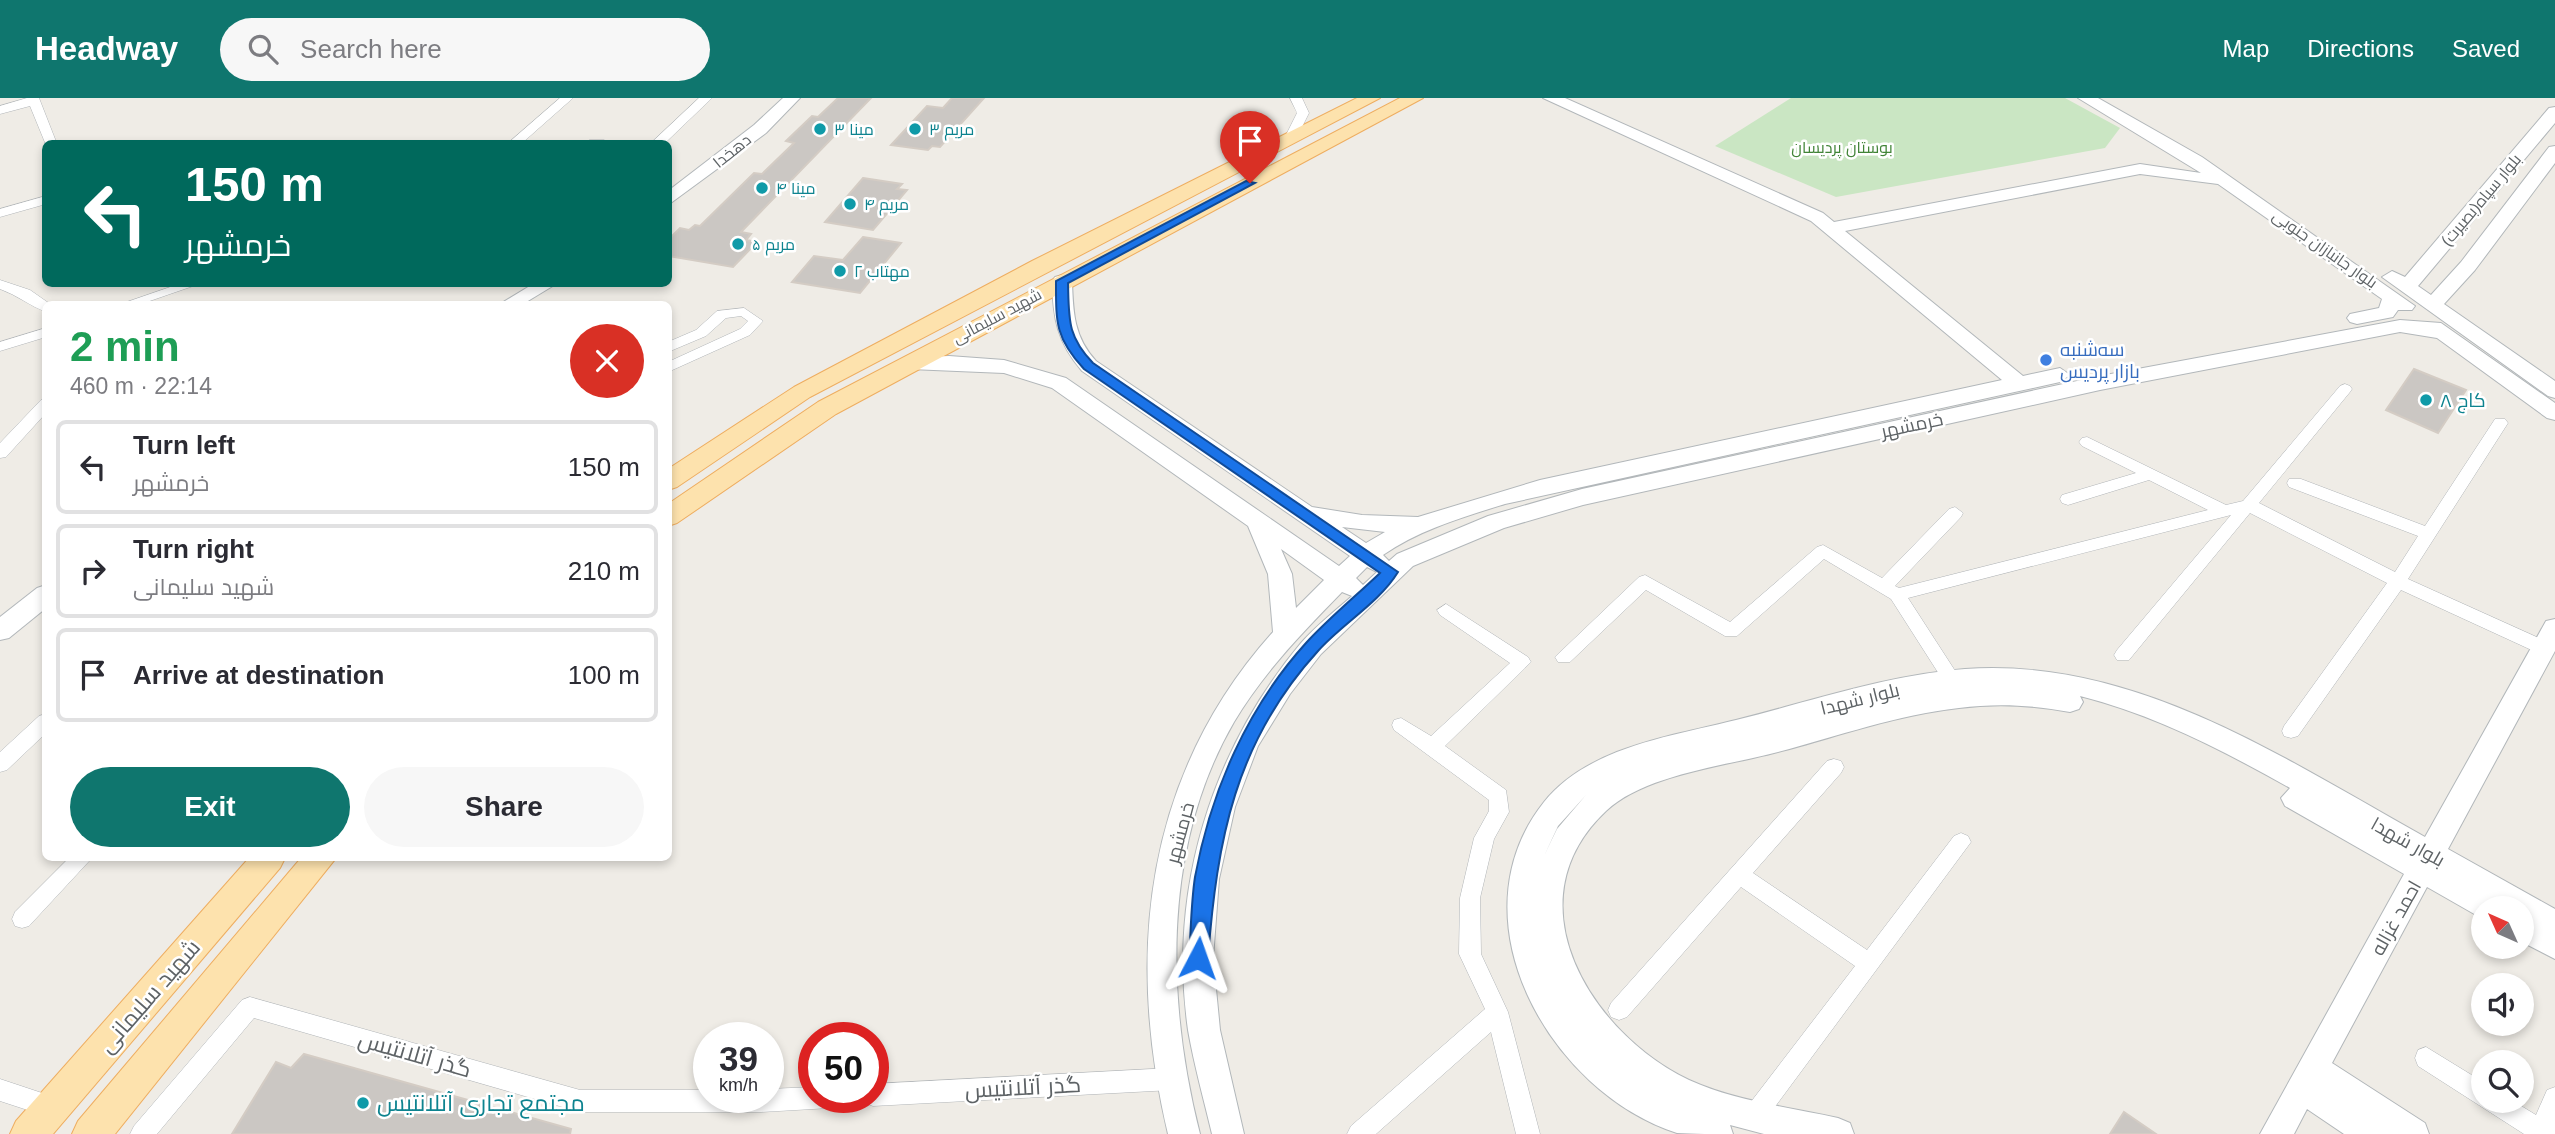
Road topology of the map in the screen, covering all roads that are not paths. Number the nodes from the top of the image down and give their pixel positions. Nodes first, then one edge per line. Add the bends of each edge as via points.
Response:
1 (567, 98) edge
2 (706, 98) edge
3 (792, 98) edge
4 (1296, 98) edge
5 (1371, 98) edge
6 (1414, 98) edge
7 (1551, 98) edge
8 (2086, 98) edge
9 (2113, 98) edge
10 (34, 99) edge
11 (0, 110) edge
12 (2555, 112) edge
13 (2548, 132) edge
14 (1290, 139) junction
15 (2160, 139) junction
16 (49, 140) edge
17 (518, 140) edge
18 (660, 140) edge
19 (2555, 151) edge
20 (2140, 169) junction
21 (2232, 185) junction
22 (672, 196) edge
23 (42, 201) edge
24 (0, 213) edge
25 (1829, 228) junction
26 (1062, 281) junction
27 (0, 284) edge
28 (182, 287) edge
29 (541, 287) edge
30 (138, 301) edge
31 (515, 301) edge
32 (42, 305) edge
33 (2433, 305) junction
34 (2398, 306) junction
35 (42, 333) edge
36 (2446, 335) junction
37 (672, 346) edge
38 (0, 347) edge
39 (910, 363) junction
40 (672, 366) edge
41 (2019, 383) junction
42 (2345, 389) dead end
43 (2555, 391) edge
44 (42, 407) edge
45 (2555, 412) edge
46 (2500, 423) dead end
47 (2087, 442) dead end
48 (0, 453) edge
49 (2151, 474) junction
50 (672, 478) edge
51 (2295, 483) dead end
52 (2068, 499) dead end
53 (2248, 505) junction
54 (2224, 511) junction
55 (1305, 513) junction
56 (1955, 513) dead end
57 (672, 514) edge
58 (1258, 522) junction
59 (1425, 524) junction
60 (2429, 534) junction
61 (1366, 555) junction
62 (1391, 572) junction
63 (1341, 579) junction
64 (2398, 581) junction
65 (1890, 591) junction
66 (1364, 596) junction
67 (42, 597) edge
68 (1446, 610) dead end
69 (0, 631) edge
70 (1286, 633) junction
71 (2549, 638) edge
72 (2123, 655) dead end
73 (1564, 657) dead end
74 (1952, 680) junction
75 (1401, 725) dead end
76 (42, 726) edge
77 (2291, 731) dead end
78 (1432, 747) junction
79 (1710, 748) junction
80 (0, 764) edge
81 (1834, 767) dead end
82 (1961, 842) dead end
83 (79, 861) edge
84 (266, 861) edge
85 (318, 861) edge
86 (2427, 862) junction
87 (1741, 875) junction
88 (2473, 896) edge
89 (22, 919) dead end
90 (2555, 924) edge
91 (2534, 934) edge
92 (2555, 946) edge
93 (1869, 964) junction
94 (1619, 1010) dead end
95 (1497, 1012) junction
96 (2426, 1058) dead end
97 (2307, 1078) junction
98 (1172, 1079) junction
99 (2471, 1087) edge
100 (0, 1090) edge
101 (889, 1094) edge
102 (798, 1098) edge
103 (2555, 1098) edge
104 (2512, 1113) edge
105 (1755, 1115) junction
106 (41, 1121) edge
107 (1699, 1122) edge
108 (96, 1128) edge
109 (1806, 1130) edge
110 (2543, 1133) edge
111 (142, 1134) edge
112 (1184, 1134) edge
113 (1228, 1134) edge
114 (1359, 1134) edge
115 (1528, 1134) edge
116 (1838, 1134) edge
117 (2276, 1134) edge
118 (2372, 1134) edge
119 (2413, 1134) edge

1 - 17 street
2 - 18 street
3 - 22 main road, دهخدا via 760,129
4 - 14 street via 1303,113
5 - 14 main road, شهید سلیمانی
6 - 26 main road, شهید سلیمانی
7 - 25 main road via 1817,217
8 - 15 main road, بلوار جانبازان جنوبی
9 - 34 main road, بلوار جانبازان جنوبی via 2216,156
10 - 11 street
10 - 16 street
12 - 13 main road, بلوار سپاه(بصیرت)
13 - 34 main road, بلوار سپاه(بصیرت)
14 - 50 main road, شهید سلیمانی via 802,392
15 - 20 main road via 2162,150
15 - 21 main road, بلوار جانبازان جنوبی
19 - 33 main road, بلوار سپاه(بصیرت)
20 - 21 main road
20 - 25 main road
21 - 34 main road, بلوار جانبازان جنوبی
23 - 24 street
25 - 41 main road
26 - 39 main road, شهید سلیمانی
26 - 55 main road via 1063,326 1071,348 1089,366
27 - 32 street
28 - 30 street
29 - 31 main road
33 - 34 main road, بلوار جانبازان جنوبی
33 - 43 main road, بلوار جانبازان جنوبی
34 - 36 main road, خرمشهر
34 - 36 main road, بلوار جانبازان جنوبی
34 - 41 main road, خرمشهر
34 - 62 main road, خرمشهر via 2286,345 1582,497 1496,522 1414,556
35 - 38 street
36 - 45 main road, بلوار جانبازان جنوبی
37 - 40 street via 701,333 722,314 744,312 755,321 745,332
39 - 57 main road, شهید سلیمانی via 827,408
39 - 58 main road via 999,363 1034,371 1059,383
41 - 59 main road, خرمشهر via 1568,482
42 - 53 street
44 - 48 street
46 - 60 street
47 - 49 street
49 - 52 street
49 - 54 street
51 - 60 street
53 - 54 street
53 - 64 street
53 - 72 street
54 - 65 street
55 - 59 main road via 1362,523
55 - 61 main road
56 - 65 street
58 - 63 main road
58 - 70 main road via 1280,574
59 - 61 main road, خرمشهر
60 - 64 street
61 - 62 main road
61 - 63 main road, خرمشهر
62 - 66 main road, خرمشهر
63 - 66 main road
63 - 70 main road, خرمشهر
64 - 71 street
64 - 77 street
65 - 73 street via 1823,551 1731,631 1645,581
65 - 74 street
66 - 113 main road, خرمشهر via 1312,647 1280,687 1246,743 1221,807 1205,878 1198,958 1204,1030
67 - 69 main road
68 - 78 street via 1522,662
70 - 98 main road, خرمشهر via 1214,733 1187,800 1168,876 1160,959
71 - 86 main road, احمد غزاله
74 - 79 main road, بلوار شهدا via 1920,684
74 - 86 main road, بلوار شهدا via 2036,679 2096,689 2161,708 2224,738
75 - 78 street
76 - 80 street
78 - 95 street via 1499,796 1499,812 1484,838 1470,898 1470,954
79 - 86 main road, بلوار شهدا via 1932,701 1988,694 2041,697 2097,706 2157,724
79 - 107 main road, بلوار شهدا via 1598,801 1565,835 1548,880 1548,932 1566,986 1604,1038 1658,1080
81 - 87 street
82 - 93 street
83 - 89 street
84 - 106 main road, شهید سلیمانی
85 - 108 main road, شهید سلیمانی
86 - 88 main road, بلوار شهدا
86 - 90 main road, بلوار شهدا
86 - 97 main road, احمد غزاله
87 - 93 street
87 - 94 street
91 - 92 main road
93 - 105 street
95 - 114 street
95 - 115 street
96 - 99 street
97 - 117 main road, احمد غزاله
97 - 118 main road
97 - 119 main road
98 - 101 street, گذر آتلانتیس
98 - 112 main road, خرمشهر
100 - 106 street
102 - 111 street, گذر آتلانتیس via 580,1101 250,1007
103 - 110 street
104 - 110 street
105 - 107 main road, بلوار شهدا via 1722,1108
105 - 109 main road, بلوار شهدا
106 - 108 main road
109 - 116 main road, بلوار شهدا

